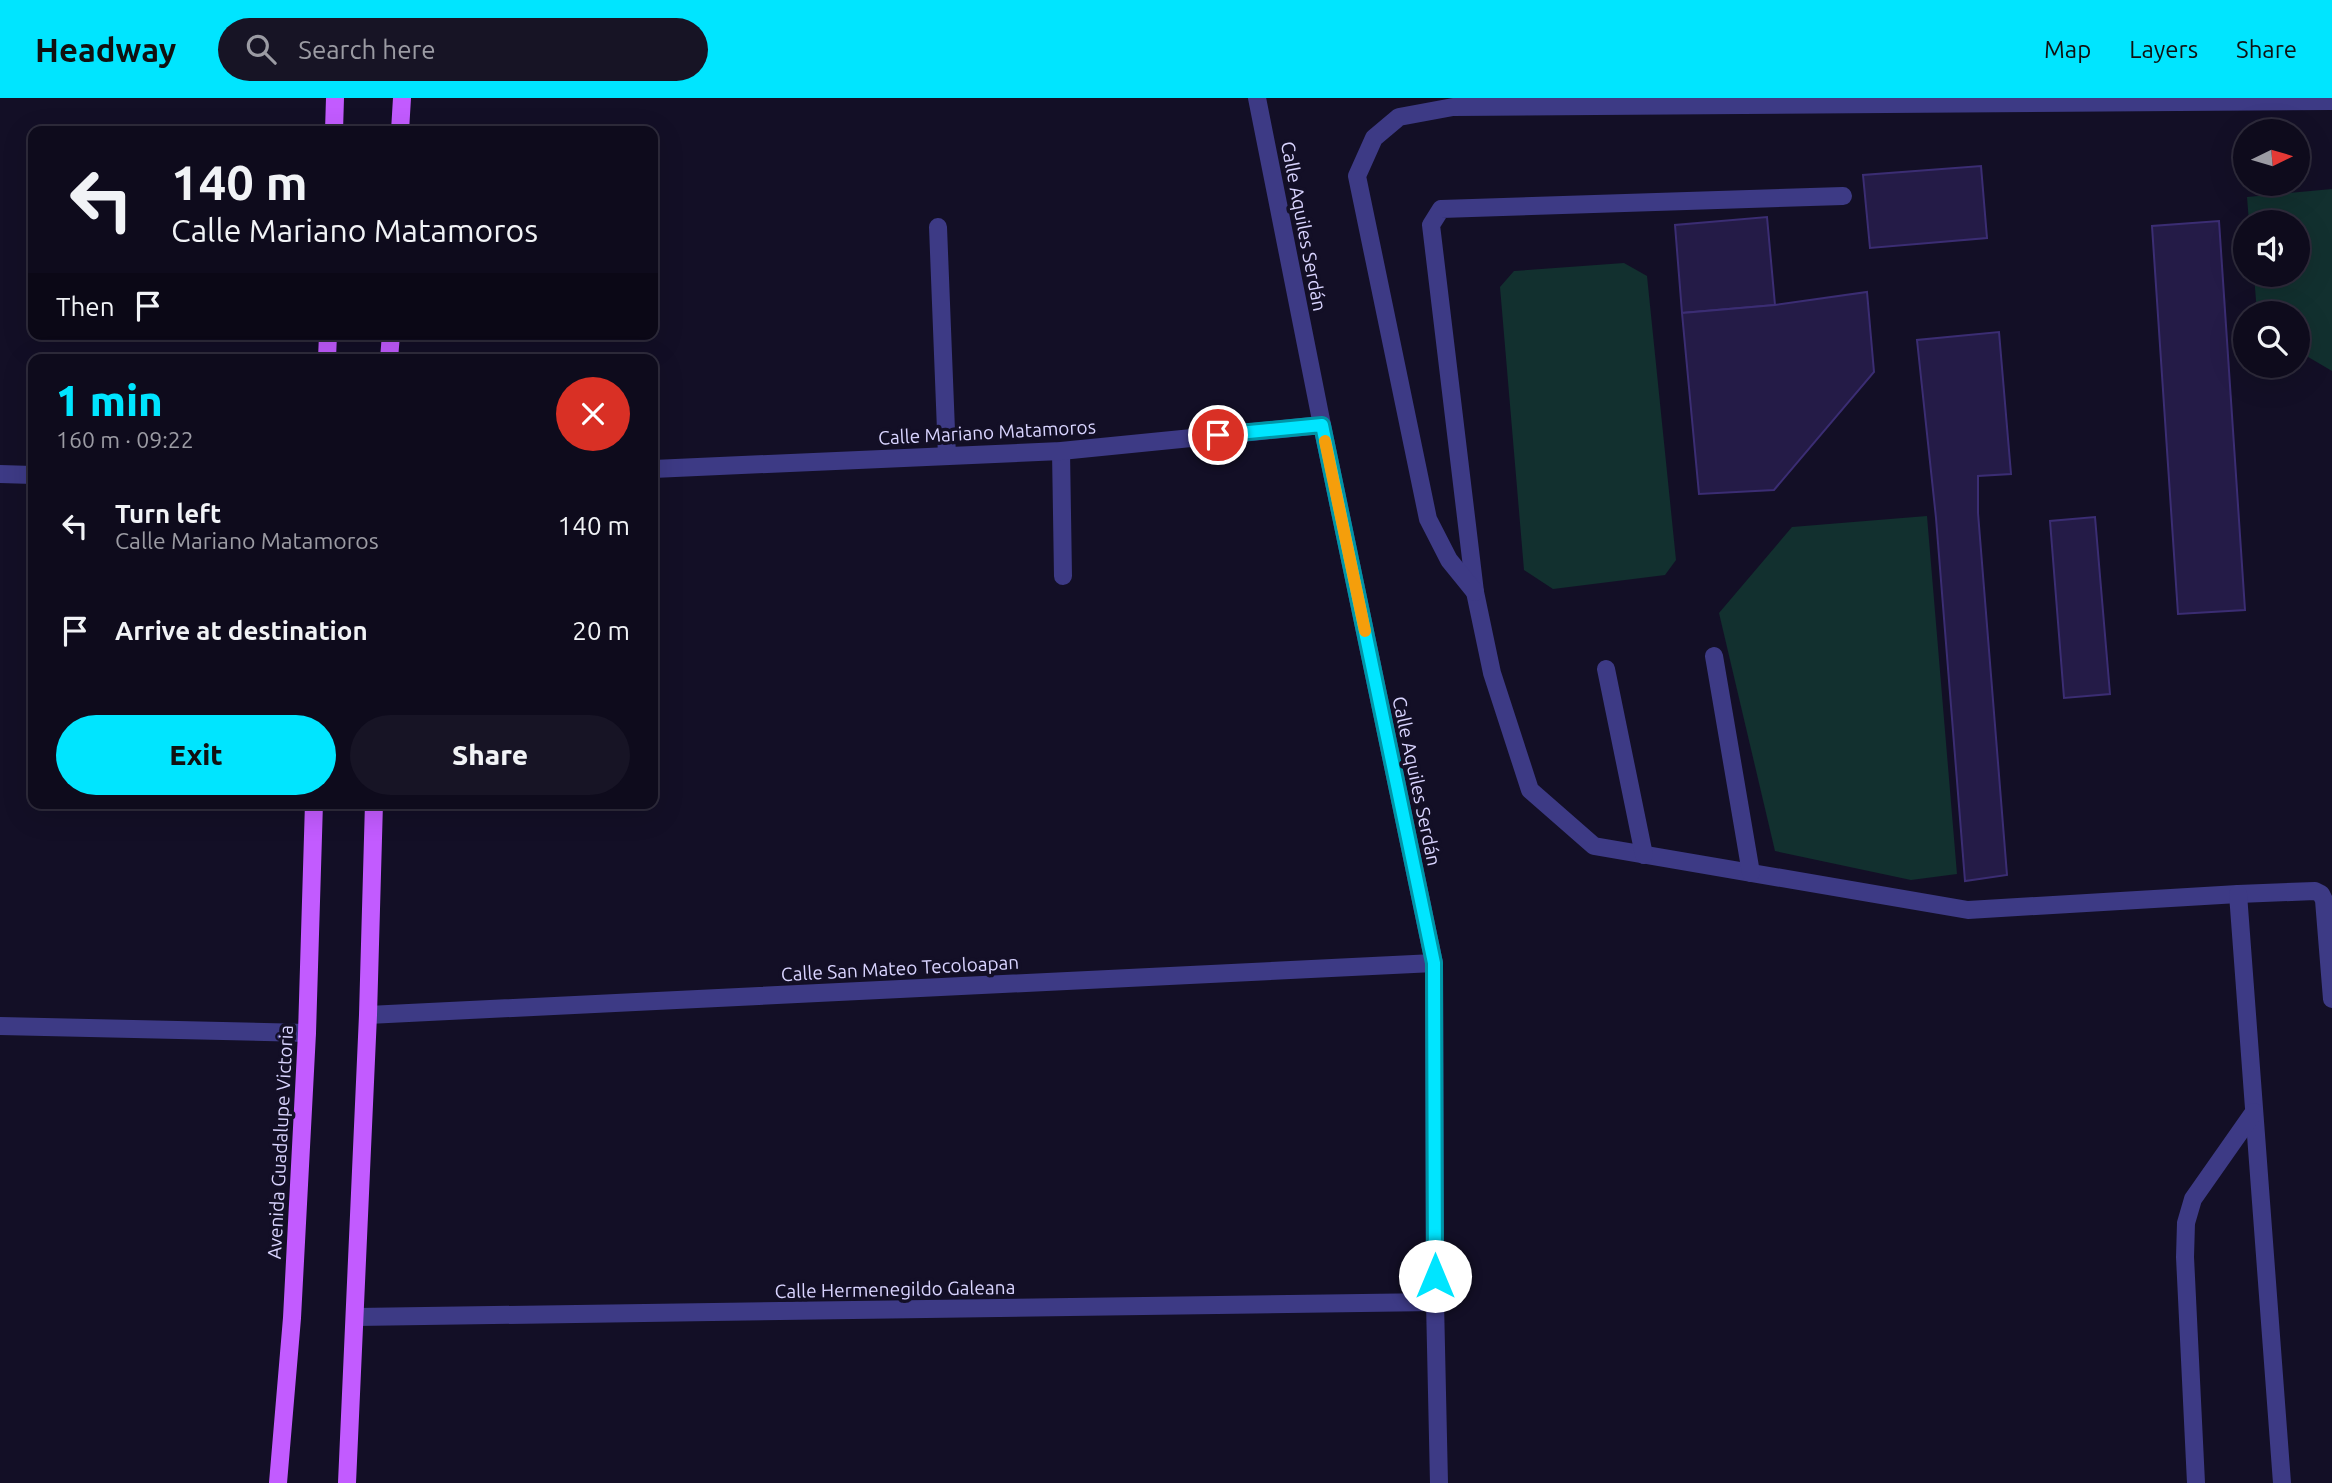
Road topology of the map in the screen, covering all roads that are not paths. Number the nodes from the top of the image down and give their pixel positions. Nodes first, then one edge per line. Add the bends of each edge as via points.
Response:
1 (335, 98) edge
2 (402, 98) edge
3 (1257, 98) edge
4 (2332, 101) edge
5 (1545, 102) edge
6 (334, 126) edge
7 (400, 126) edge
8 (1843, 196) dead end
9 (938, 227) dead end
10 (1322, 425) junction
11 (1061, 451) junction
12 (947, 456) junction
13 (658, 469) edge
14 (0, 474) edge
15 (28, 475) edge
16 (1063, 576) dead end
17 (1475, 592) junction
18 (1714, 656) dead end
19 (1606, 669) dead end
20 (314, 809) edge
21 (374, 809) edge
22 (1644, 855) junction
23 (1751, 873) junction
24 (2238, 894) junction
25 (1434, 963) junction
26 (2332, 999) edge
27 (368, 1015) junction
28 (0, 1026) edge
29 (307, 1033) junction
30 (2254, 1112) junction
31 (1435, 1302) junction
32 (356, 1317) junction
33 (278, 1483) edge
34 (348, 1483) edge
35 (1439, 1483) edge
36 (2196, 1483) edge
37 (2281, 1483) edge

1 - 6 main road
2 - 7 main road
3 - 10 street, Calle Aquiles Serdán
4 - 5 street
5 - 17 street via 1453,107 1399,117 1374,138 1357,176 1428,519 1449,560
8 - 17 street via 1441,209 1431,225
9 - 12 street
10 - 11 street, Calle Mariano Matamoros
10 - 25 street, Calle Aquiles Serdán
11 - 12 street, Calle Mariano Matamoros
11 - 16 street
12 - 13 street, Calle Mariano Matamoros
14 - 15 street
17 - 22 street via 1492,673 1530,790 1594,846
18 - 23 street
19 - 22 street
20 - 29 main road, Avenida Guadalupe Victoria
21 - 27 main road
22 - 23 street
23 - 24 street via 1968,910
24 - 26 street via 2320,894
24 - 30 street
25 - 27 street, Calle San Mateo Tecoloapan
25 - 31 street, Calle Aquiles Serdán
27 - 32 main road
28 - 29 street
29 - 33 main road, Avenida Guadalupe Victoria
30 - 36 street via 2193,1199 2186,1223
30 - 37 street
31 - 32 street, Calle Hermenegildo Galeana
31 - 35 street, Calle Aquiles Serdán
32 - 34 main road

